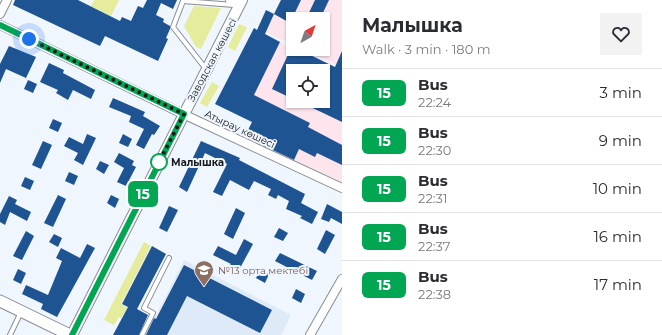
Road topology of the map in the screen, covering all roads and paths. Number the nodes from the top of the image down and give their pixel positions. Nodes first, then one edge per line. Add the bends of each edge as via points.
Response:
1 (7, 0) edge
2 (230, 0) edge
3 (241, 3) edge
4 (0, 14) edge
5 (0, 25) edge
6 (206, 70) junction
7 (184, 114) junction
8 (342, 188) edge
9 (169, 258) dead end
10 (342, 279) edge
11 (0, 301) edge
12 (21, 311) junction
13 (10, 335) edge
14 (71, 335) edge
15 (142, 335) edge
16 (310, 335) edge

1 - 4 street
2 - 3 street
3 - 6 street, Заводская көшесі
3 - 6 lane via 182,1 173,27
5 - 7 street, Атырау көшесі
6 - 7 street, Заводская көшесі
7 - 8 street, Атырау көшесі
7 - 14 street, Заводская көшесі
9 - 15 lane via 144,308 153,313
10 - 16 street
11 - 12 main road
12 - 13 lane
12 - 14 main road

